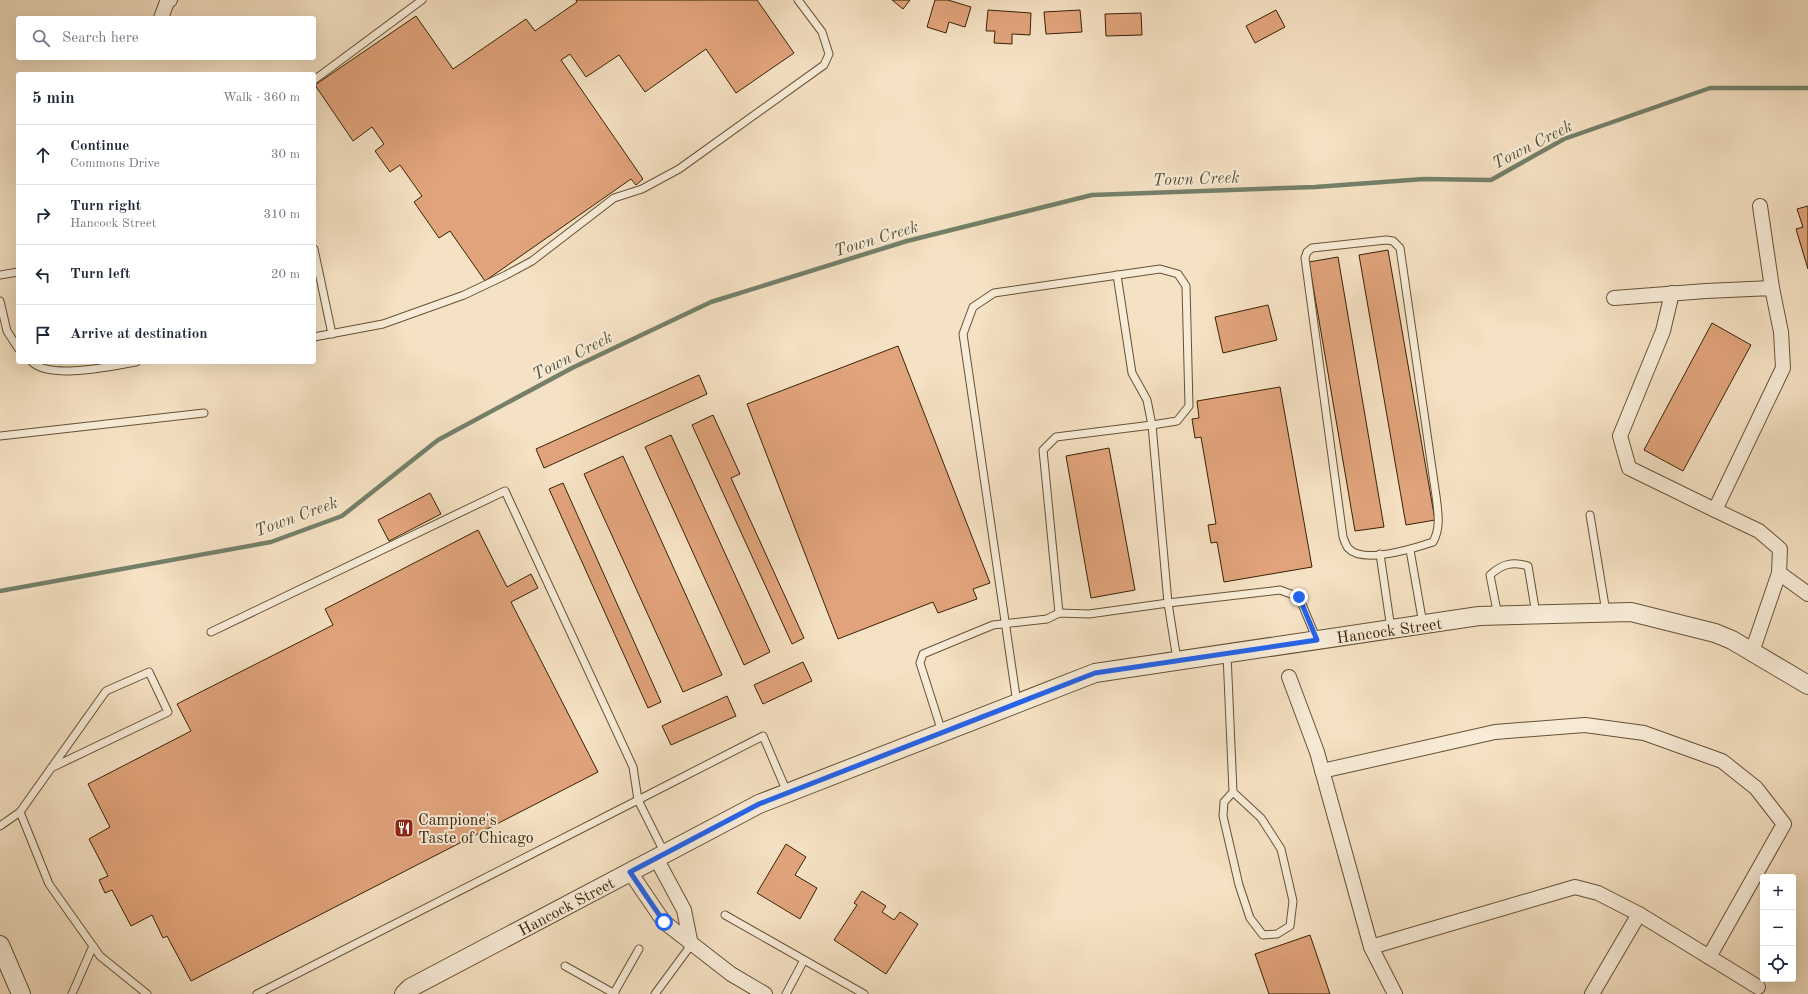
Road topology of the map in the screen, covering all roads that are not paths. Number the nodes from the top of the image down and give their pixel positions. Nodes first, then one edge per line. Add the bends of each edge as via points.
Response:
1 (170, 0) edge
2 (422, 0) edge
3 (798, 0) edge
4 (162, 16) edge
5 (316, 79) edge
6 (1760, 206) dead end
7 (316, 258) edge
8 (16, 272) edge
9 (0, 275) edge
10 (1117, 275) junction
11 (1772, 288) junction
12 (1672, 293) junction
13 (1614, 298) dead end
14 (0, 301) edge
15 (332, 334) junction
16 (316, 337) edge
17 (16, 345) edge
18 (34, 364) edge
19 (123, 364) edge
20 (204, 413) dead end
21 (1152, 425) junction
22 (0, 436) edge
23 (1715, 510) junction
24 (1590, 515) dead end
25 (1410, 550) junction
26 (1380, 554) junction
27 (1779, 573) junction
28 (1808, 594) edge
29 (1168, 603) junction
30 (1606, 612) junction
31 (1060, 613) junction
32 (1536, 614) junction
33 (1498, 616) junction
34 (1006, 625) junction
35 (1423, 625) junction
36 (1391, 629) junction
37 (211, 632) dead end
38 (1317, 640) junction
39 (1752, 652) junction
40 (1227, 653) junction
41 (1178, 661) junction
42 (1289, 677) dead end
43 (1808, 685) edge
44 (1017, 703) junction
45 (942, 732) junction
46 (51, 768) junction
47 (1322, 771) junction
48 (787, 792) junction
49 (1233, 792) junction
50 (638, 800) junction
51 (20, 812) junction
52 (0, 826) edge
53 (660, 856) junction
54 (630, 872) junction
55 (1639, 914) junction
56 (725, 915) dead end
57 (0, 945) edge
58 (691, 945) junction
59 (93, 946) junction
60 (1371, 947) junction
61 (639, 949) dead end
62 (1709, 957) junction
63 (804, 960) junction
64 (565, 966) dead end
65 (1758, 987) dead end
66 (410, 992) edge
67 (21, 994) edge
68 (72, 994) edge
69 (147, 994) edge
70 (257, 994) edge
71 (614, 994) edge
72 (655, 994) edge
73 (765, 994) edge
74 (786, 994) edge
75 (864, 994) edge
76 (1394, 994) edge
77 (1592, 994) edge

1 - 4 street
2 - 5 lane
3 - 15 lane via 822,32 829,54 824,66 792,90 679,169 642,189 614,198 532,260 506,275 464,296 422,311 383,324
6 - 11 street
7 - 15 lane
8 - 9 lane
10 - 21 lane via 1132,372 1148,400
10 - 21 lane via 1160,269 1178,274 1186,286 1189,406 1177,421
10 - 34 lane via 994,293 973,307 963,334
11 - 12 street
11 - 23 street via 1781,332 1782,368
12 - 13 street
12 - 23 street via 1663,330 1620,436 1629,468
14 - 17 lane via 7,331
15 - 16 lane
18 - 19 lane via 38,367 71,372
20 - 22 lane
21 - 29 lane
21 - 31 lane via 1056,437 1043,450
23 - 27 street via 1759,531 1780,549
24 - 30 lane
25 - 26 lane
25 - 26 lane via 1433,542 1437,536 1438,524 1400,248 1393,241 1386,240 1312,248 1307,252 1306,266 1343,537 1348,548 1356,553
25 - 35 lane
26 - 36 lane
27 - 28 street
27 - 39 street
29 - 31 lane via 1089,614
29 - 38 lane via 1280,590 1299,597
29 - 41 lane
30 - 32 street, Hancock Street
30 - 39 street, Hancock Street via 1631,612 1715,633
31 - 34 lane via 1047,619
32 - 33 street, Hancock Street
32 - 33 lane via 1528,566 1517,563 1498,568 1490,575
33 - 35 street, Hancock Street via 1479,616
34 - 44 lane
34 - 45 lane via 993,625 923,654 920,663
35 - 36 street, Hancock Street
36 - 38 street, Hancock Street
37 - 50 lane via 505,491 633,767
38 - 40 street, Hancock Street
39 - 43 street, Hancock Street
40 - 41 street, Hancock Street
40 - 49 lane
41 - 44 street, Hancock Street via 1095,673
42 - 47 street via 1307,722
44 - 45 street, Hancock Street
45 - 48 street, Hancock Street
46 - 46 lane via 106,691 149,672 168,712
46 - 51 lane
47 - 60 street
47 - 62 street via 1495,732 1585,725 1644,733 1722,761 1756,788 1784,824
48 - 50 lane via 763,736
48 - 53 street, Hancock Street
49 - 49 lane via 1261,818 1281,849 1292,901 1290,926 1276,934 1263,934 1250,918 1239,885 1223,816 1224,802
50 - 53 lane
50 - 70 lane
51 - 52 lane
51 - 59 lane via 48,884
53 - 54 street, Hancock Street
53 - 58 street via 684,910
54 - 58 street via 664,922
54 - 66 street, Hancock Street
55 - 60 street via 1598,893 1576,887
55 - 62 street
55 - 77 street
56 - 63 lane
57 - 67 street
58 - 72 lane
58 - 73 street via 731,974
59 - 68 lane
59 - 69 lane via 100,956
60 - 76 street
61 - 71 lane
62 - 65 street
63 - 74 lane
63 - 75 lane
64 - 71 lane

